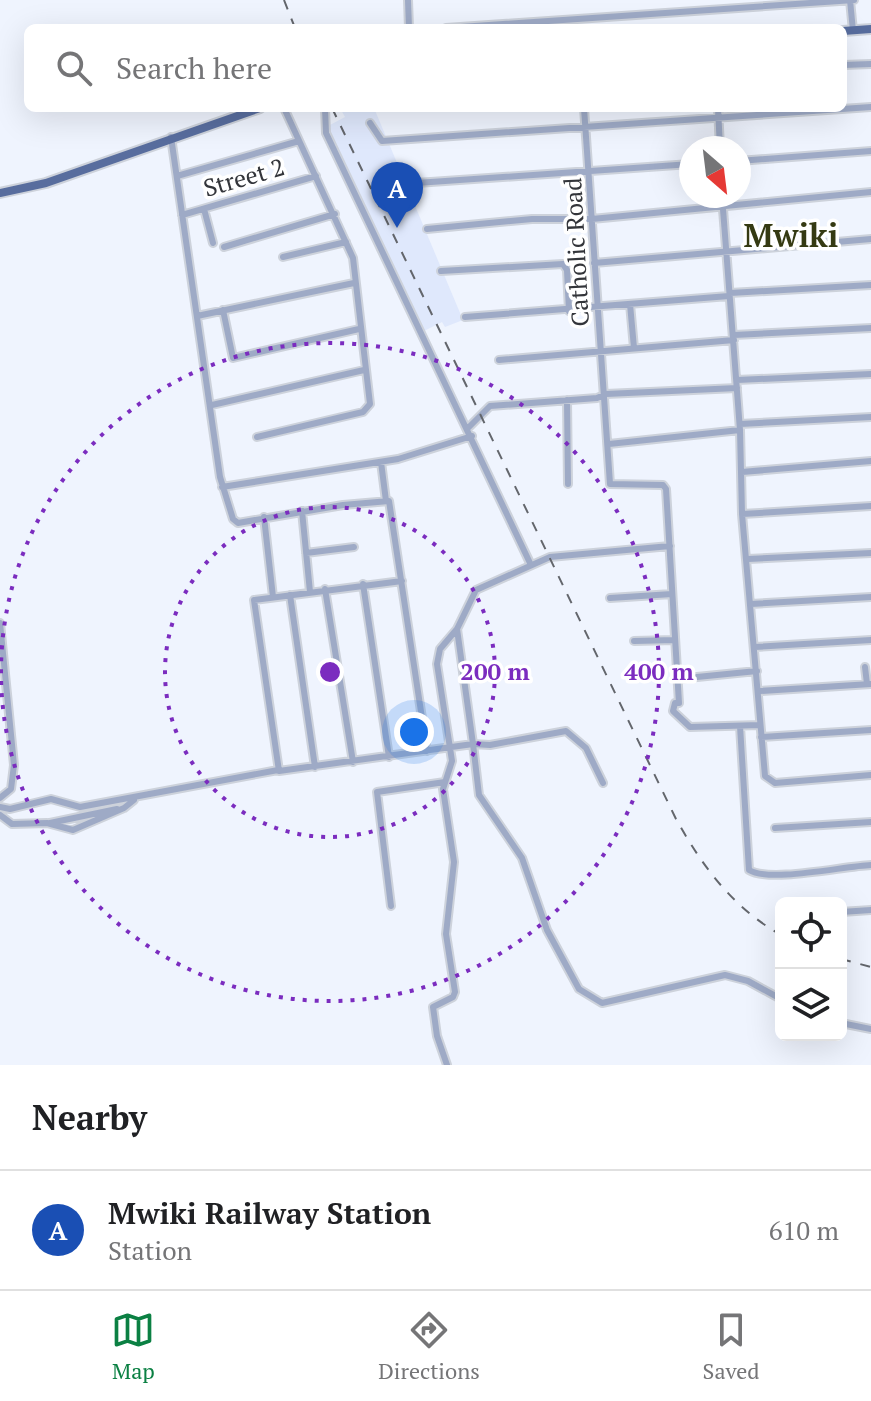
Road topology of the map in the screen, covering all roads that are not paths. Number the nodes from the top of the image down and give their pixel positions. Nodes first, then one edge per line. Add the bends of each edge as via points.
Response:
1 (408, 0) edge
2 (697, 0) edge
3 (851, 0) edge
4 (698, 9) junction
5 (409, 24) edge
6 (499, 24) edge
7 (871, 29) edge
8 (847, 31) edge
9 (853, 31) junction
10 (871, 64) edge
11 (847, 65) edge
12 (871, 107) edge
13 (847, 109) edge
14 (248, 112) edge
15 (286, 112) edge
16 (325, 112) edge
17 (584, 112) edge
18 (718, 112) edge
19 (794, 112) edge
20 (718, 117) junction
21 (370, 123) dead end
22 (586, 126) junction
23 (719, 136) edge
24 (171, 137) junction
25 (299, 141) junction
26 (871, 151) edge
27 (751, 160) edge
28 (679, 165) edge
29 (590, 173) junction
30 (177, 176) junction
31 (316, 176) junction
32 (402, 184) dead end
33 (871, 192) edge
34 (0, 193) edge
35 (751, 202) edge
36 (694, 208) edge
37 (722, 208) edge
38 (204, 209) junction
39 (335, 214) junction
40 (182, 215) junction
41 (592, 219) junction
42 (427, 229) dead end
43 (871, 239) edge
44 (346, 242) junction
45 (213, 243) dead end
46 (224, 247) dead end
47 (728, 251) junction
48 (283, 257) dead end
49 (594, 263) junction
50 (441, 271) dead end
51 (354, 283) junction
52 (871, 285) edge
53 (730, 294) junction
54 (630, 304) junction
55 (598, 308) junction
56 (223, 310) junction
57 (569, 311) junction
58 (197, 316) junction
59 (465, 317) dead end
60 (871, 328) edge
61 (359, 329) junction
62 (734, 338) junction
63 (634, 348) junction
64 (600, 352) junction
65 (499, 360) dead end
66 (364, 370) junction
67 (871, 374) edge
68 (737, 384) junction
69 (606, 394) junction
70 (567, 400) junction
71 (212, 405) junction
72 (871, 417) edge
73 (740, 427) junction
74 (468, 428) junction
75 (472, 436) junction
76 (257, 437) dead end
77 (609, 444) junction
78 (871, 461) edge
79 (381, 462) junction
80 (742, 472) junction
81 (568, 484) dead end
82 (222, 487) junction
83 (386, 501) junction
84 (871, 506) edge
85 (302, 511) junction
86 (742, 514) junction
87 (264, 517) junction
88 (670, 546) junction
89 (354, 547) dead end
90 (306, 553) junction
91 (871, 553) edge
92 (748, 559) junction
93 (530, 563) junction
94 (402, 581) junction
95 (363, 584) junction
96 (325, 589) junction
97 (310, 592) junction
98 (672, 594) junction
99 (290, 595) junction
100 (273, 597) junction
101 (871, 597) edge
102 (610, 598) dead end
103 (751, 604) junction
104 (0, 623) edge
105 (457, 629) junction
106 (675, 640) junction
107 (871, 640) edge
108 (634, 641) dead end
109 (755, 647) junction
110 (865, 667) dead end
111 (757, 671) junction
112 (677, 679) junction
113 (869, 684) edge
114 (760, 691) junction
115 (760, 725) junction
116 (740, 726) junction
117 (871, 730) edge
118 (761, 737) junction
119 (473, 744) junction
120 (450, 746) junction
121 (427, 751) junction
122 (389, 757) junction
123 (353, 762) junction
124 (315, 767) junction
125 (278, 770) junction
126 (871, 775) edge
127 (445, 782) junction
128 (603, 783) dead end
129 (0, 798) edge
130 (137, 798) junction
131 (0, 807) edge
132 (125, 808) junction
133 (0, 815) edge
134 (871, 822) edge
135 (47, 823) junction
136 (775, 828) dead end
137 (871, 865) edge
138 (391, 906) dead end
139 (871, 910) edge
140 (847, 912) edge
141 (775, 996) edge
142 (847, 1024) edge
143 (871, 1029) edge
144 (447, 1065) edge

1 - 5 street
2 - 4 street
3 - 4 street
3 - 9 street
4 - 6 street
7 - 9 main road
8 - 9 main road
10 - 11 street
12 - 13 street
14 - 24 main road
15 - 25 street
16 - 74 street via 326,133
17 - 22 street, Catholic Road
18 - 20 street
19 - 20 street
20 - 22 street
20 - 23 street
21 - 22 street via 382,141
22 - 29 street, Catholic Road
24 - 30 street
24 - 34 main road via 46,183
25 - 30 street
25 - 31 street
26 - 27 street
28 - 29 street
29 - 32 street
29 - 41 street, Catholic Road
30 - 40 street
31 - 38 street, Street 2
31 - 39 street
33 - 35 street
36 - 41 street
37 - 47 street
38 - 40 street, Street 2
38 - 45 street
39 - 44 street
39 - 46 street
40 - 58 street
41 - 42 street
41 - 49 street, Catholic Road
43 - 47 street
44 - 48 street
44 - 51 street via 355,267
47 - 49 street
47 - 53 street
49 - 55 street, Catholic Road
50 - 57 street via 563,264
51 - 56 street
51 - 61 street
52 - 53 street
53 - 54 street
53 - 62 street
54 - 55 street
54 - 63 street
55 - 57 street
55 - 64 street, Catholic Road
56 - 58 street
56 - 61 street via 233,358
57 - 59 street
58 - 71 street
60 - 62 street
61 - 66 street
62 - 63 street
62 - 68 street
63 - 64 street
64 - 65 street
64 - 69 street, Catholic Road
66 - 71 street
66 - 76 street via 367,410
67 - 68 street
68 - 69 street
68 - 73 street
69 - 70 street
69 - 77 street, Catholic Road
70 - 74 street via 490,406
70 - 81 street
71 - 82 street
72 - 73 street
73 - 77 street
73 - 80 street
74 - 75 street
75 - 79 street
75 - 93 street
77 - 88 street, Catholic Road via 610,484 665,486
78 - 80 street
79 - 82 street
79 - 83 street
80 - 86 street
82 - 87 street via 234,521
83 - 85 street
83 - 94 street
84 - 86 street
85 - 87 street
85 - 90 street
86 - 92 street
87 - 100 street
88 - 93 street
88 - 98 street
89 - 90 street
90 - 97 street
91 - 92 street
92 - 103 street
93 - 105 street via 476,590
94 - 95 street
94 - 121 street
95 - 96 street
95 - 122 street
96 - 97 street
96 - 123 street
97 - 99 street
98 - 102 street
98 - 106 street
99 - 100 street
99 - 124 street
100 - 125 street via 253,601
101 - 103 street
103 - 109 street
104 - 129 street via 14,765 11,789
105 - 119 street
105 - 120 street via 437,656
106 - 108 street
106 - 112 street
107 - 109 street
109 - 111 street
110 - 113 street
111 - 112 street
111 - 114 street
112 - 116 street via 679,703 673,711 687,726
113 - 114 street
114 - 115 street
115 - 116 street
115 - 118 street
116 - 137 street via 749,870 779,874
117 - 118 street
118 - 126 street via 765,776 771,782
119 - 120 street
119 - 128 street via 566,731 586,748
119 - 141 street via 479,795 522,858 547,930 579,989 602,1003 725,975
120 - 121 street
120 - 127 street via 452,761
121 - 122 street
122 - 123 street
123 - 124 street
124 - 125 street
125 - 130 street
127 - 138 street via 377,792
127 - 144 street via 454,862 446,934 455,992 433,1007
130 - 131 street via 80,807 51,799
130 - 132 street
132 - 135 street
132 - 135 street via 73,830
133 - 135 street via 12,824
134 - 136 street
139 - 140 street
142 - 143 street

